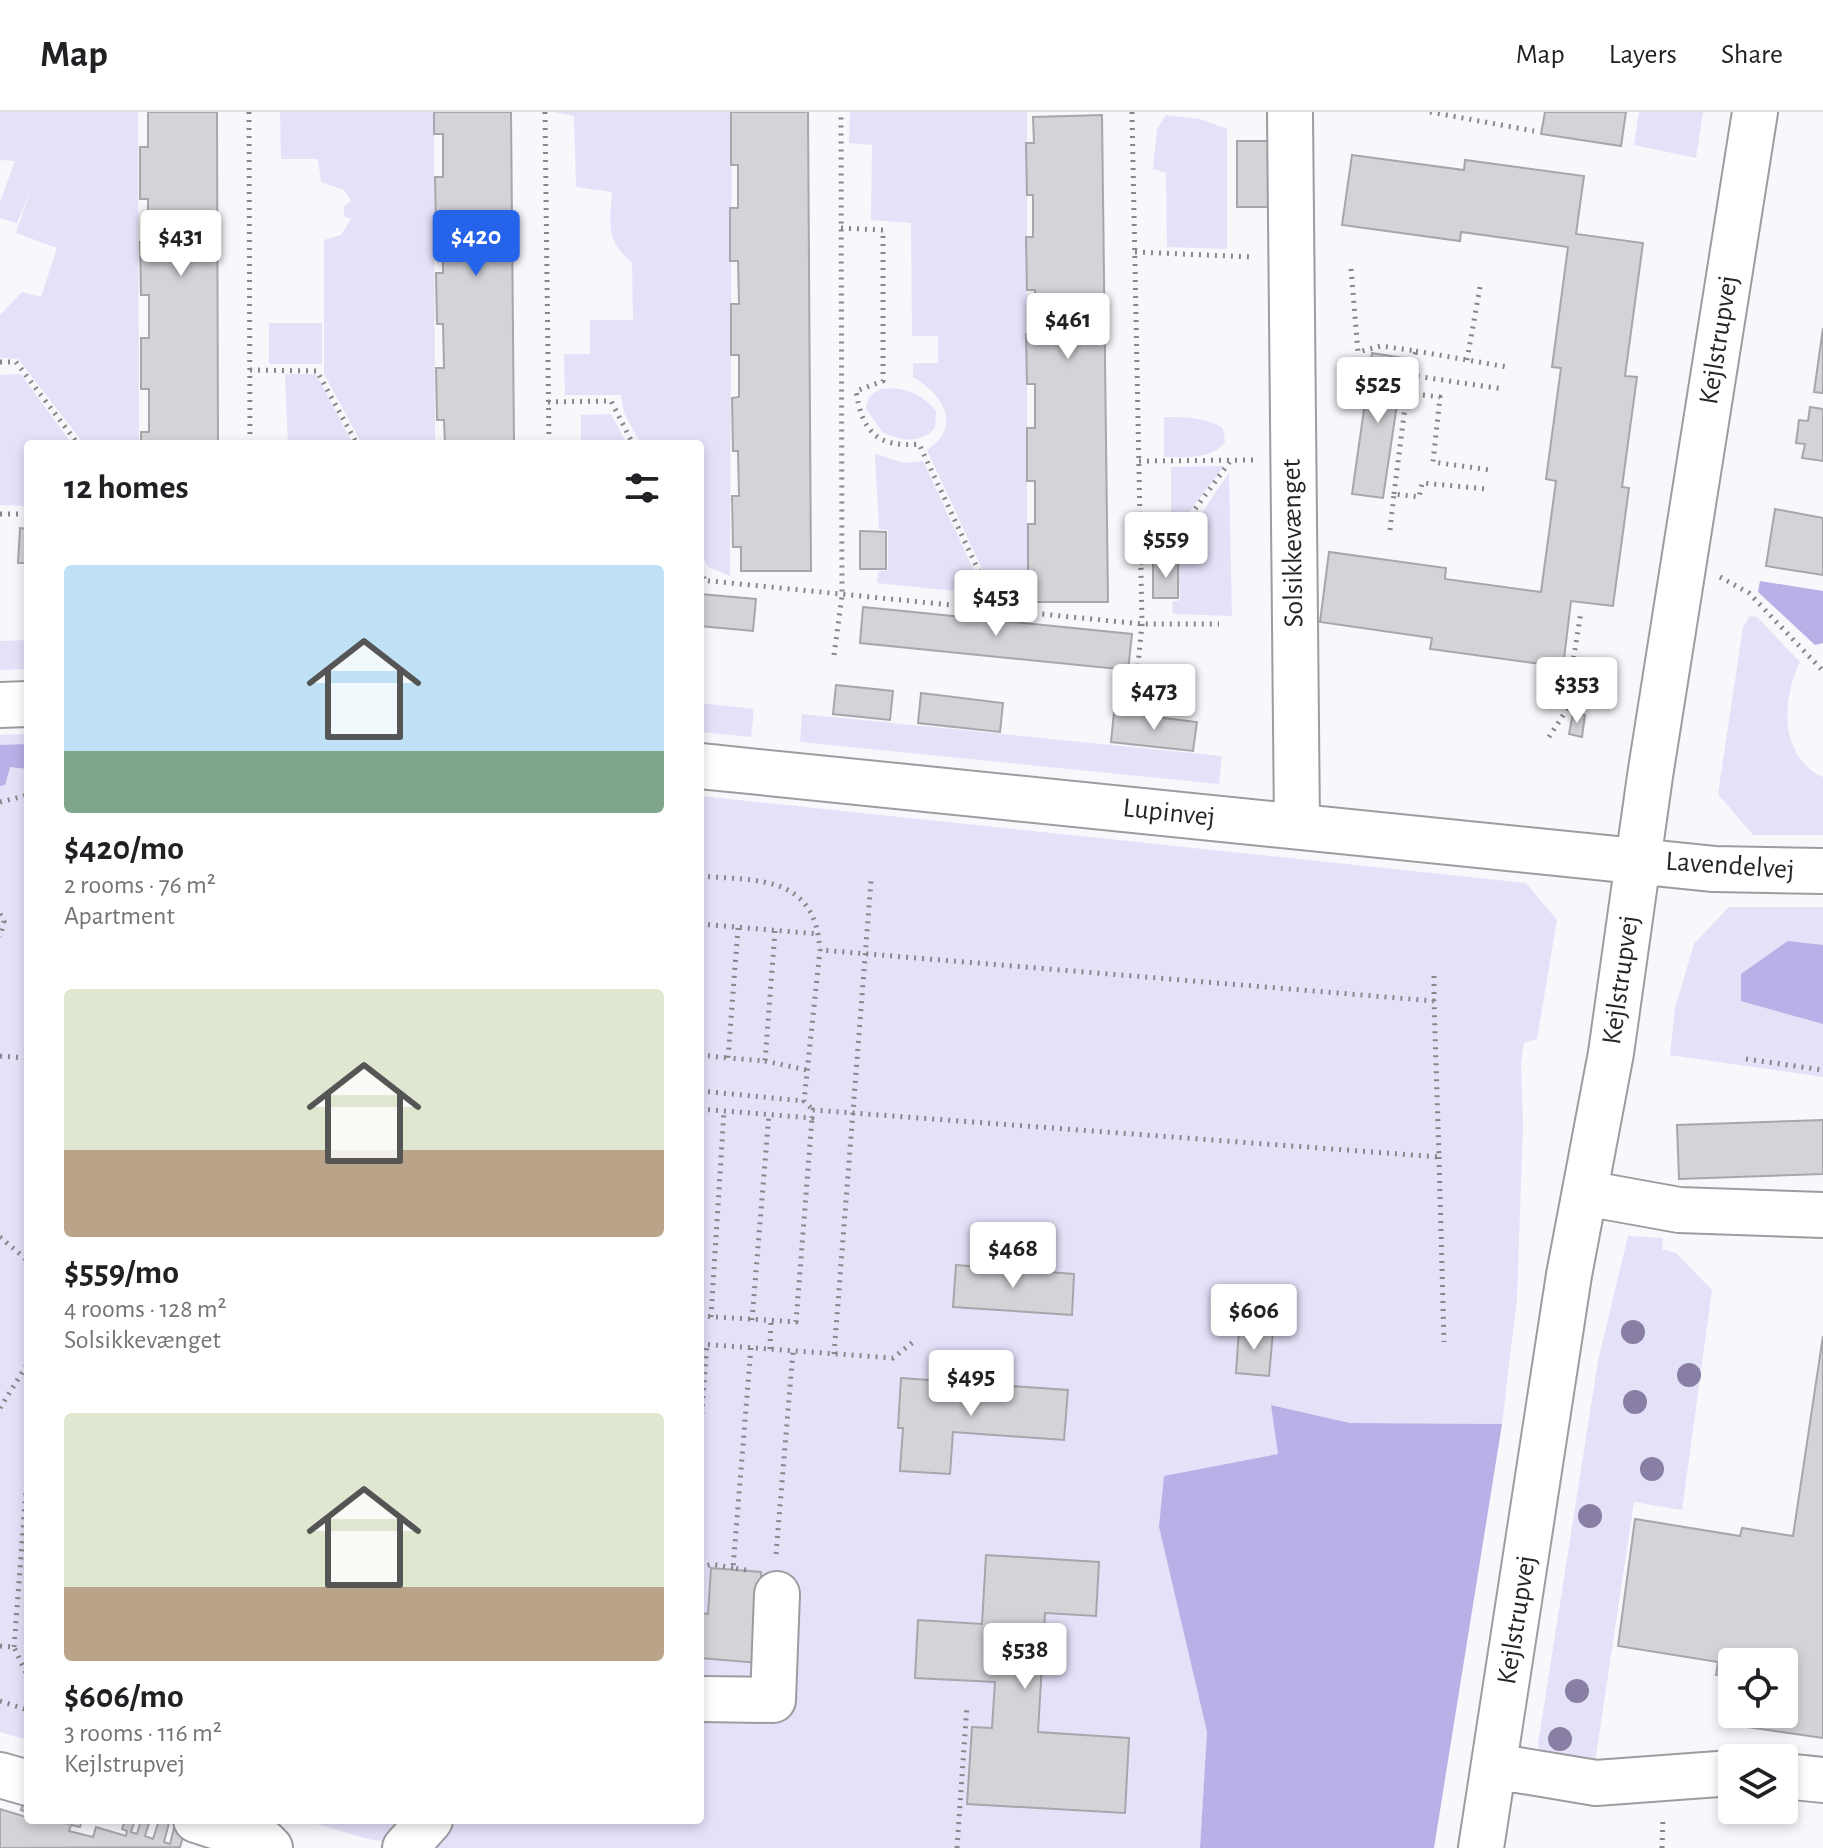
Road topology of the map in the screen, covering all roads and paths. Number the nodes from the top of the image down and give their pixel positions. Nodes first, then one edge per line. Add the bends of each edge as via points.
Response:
1 (249, 112) edge
2 (545, 112) edge
3 (841, 112) edge
4 (1132, 112) edge
5 (1430, 112) edge
6 (1755, 112) edge
7 (1290, 115) dead end
8 (1534, 131) dead end
9 (841, 228) junction
10 (1135, 252) junction
11 (1289, 261) junction
12 (1351, 269) dead end
13 (1480, 287) dead end
14 (1416, 351) junction
15 (1467, 360) junction
16 (0, 362) edge
17 (1507, 367) dead end
18 (250, 370) junction
19 (1409, 375) junction
20 (1503, 389) dead end
21 (842, 391) junction
22 (856, 391) junction
23 (1407, 393) junction
24 (548, 402) junction
25 (75, 440) edge
26 (250, 440) edge
27 (355, 440) edge
28 (549, 440) edge
29 (631, 440) edge
30 (1231, 460) junction
31 (1292, 460) junction
32 (1139, 461) junction
33 (1490, 470) dead end
34 (1487, 489) dead end
35 (1394, 494) junction
36 (0, 514) edge
37 (24, 514) edge
38 (1390, 530) dead end
39 (1685, 557) junction
40 (1140, 563) junction
41 (704, 580) edge
42 (842, 596) junction
43 (998, 610) junction
44 (1581, 612) dead end
45 (1142, 624) junction
46 (1219, 624) dead end
47 (834, 655) dead end
48 (1823, 671) edge
49 (1136, 686) dead end
50 (24, 704) edge
51 (0, 705) edge
52 (1549, 737) dead end
53 (704, 766) edge
54 (24, 796) edge
55 (0, 802) edge
56 (1297, 826) junction
57 (1637, 859) junction
58 (1823, 871) edge
59 (704, 876) edge
60 (871, 881) dead end
61 (0, 914) edge
62 (704, 924) edge
63 (738, 928) junction
64 (775, 931) junction
65 (819, 934) junction
66 (0, 937) edge
67 (820, 950) junction
68 (865, 956) junction
69 (1434, 976) dead end
70 (1434, 1001) junction
71 (704, 1055) edge
72 (0, 1056) edge
73 (24, 1058) edge
74 (728, 1058) junction
75 (1746, 1059) dead end
76 (765, 1061) junction
77 (807, 1070) junction
78 (1823, 1070) edge
79 (704, 1091) edge
80 (804, 1101) junction
81 (704, 1109) edge
82 (813, 1110) junction
83 (724, 1111) junction
84 (853, 1113) junction
85 (769, 1114) junction
86 (812, 1118) junction
87 (1439, 1157) junction
88 (1585, 1193) junction
89 (1823, 1215) edge
90 (0, 1237) edge
91 (24, 1258) edge
92 (704, 1316) edge
93 (711, 1317) junction
94 (752, 1320) junction
95 (771, 1321) junction
96 (913, 1342) dead end
97 (1444, 1342) dead end
98 (704, 1344) edge
99 (751, 1347) junction
100 (770, 1349) junction
101 (793, 1351) junction
102 (834, 1354) junction
103 (24, 1369) edge
104 (0, 1408) edge
105 (24, 1517) edge
106 (704, 1567) edge
107 (733, 1568) junction
108 (771, 1574) junction
109 (0, 1646) edge
110 (14, 1647) junction
111 (24, 1668) edge
112 (704, 1699) edge
113 (0, 1701) edge
114 (967, 1705) dead end
115 (24, 1709) edge
116 (1494, 1766) junction
117 (1718, 1774) edge
118 (0, 1775) edge
119 (1798, 1777) edge
120 (1823, 1780) edge
121 (24, 1782) edge
122 (208, 1824) edge
123 (270, 1848) edge
124 (957, 1848) edge
125 (1481, 1848) edge

1 - 18 path
2 - 24 path
3 - 9 path
4 - 10 path
5 - 8 path
6 - 39 street, Kejlstrupvej
7 - 11 street, Solsikkevænget
9 - 21 path
9 - 22 path via 883,230 883,381
10 - 11 path
10 - 32 path
11 - 31 street, Solsikkevænget
12 - 14 path via 1358,352 1381,346
13 - 15 path
14 - 15 path
14 - 19 path
15 - 17 path
16 - 25 path via 16,362
18 - 26 path
18 - 27 path via 317,371
19 - 20 path
19 - 23 path
21 - 22 path
21 - 42 path
22 - 43 path via 866,428 896,446 919,444
23 - 33 path via 1440,397 1433,462
23 - 35 path
24 - 28 path
24 - 29 path via 611,401
30 - 31 path
30 - 32 path
30 - 40 path via 1162,554
31 - 56 street, Solsikkevænget
32 - 40 path
34 - 35 path via 1422,483 1419,497
35 - 38 path
36 - 37 path
39 - 48 path via 1749,593
39 - 57 street, Kejlstrupvej
40 - 45 path
41 - 42 path
42 - 43 path
42 - 47 path
43 - 45 path
44 - 52 path via 1572,668 1577,694
45 - 46 path
45 - 49 path
50 - 51 street
53 - 56 street, Lupinvej
54 - 55 path
56 - 57 street, Lupinvej
57 - 58 street, Lavendelvej via 1714,869
57 - 88 street, Kejlstrupvej via 1611,1053
59 - 65 path via 767,881 789,889 807,904
60 - 68 path
61 - 66 path
62 - 63 path
63 - 64 path
63 - 74 path
64 - 65 path
64 - 76 path
65 - 67 path
67 - 68 path
67 - 77 path
68 - 70 path
68 - 84 path
69 - 70 path
70 - 87 path
71 - 74 path
72 - 73 path
74 - 76 path
75 - 78 path
76 - 77 path
77 - 80 path
79 - 80 path
80 - 82 path
81 - 83 path
82 - 84 path
82 - 86 path
83 - 85 path
83 - 93 path
84 - 87 path
84 - 102 path
85 - 86 path
85 - 94 path
86 - 95 path via 796,1322
87 - 97 path
88 - 89 street via 1679,1210
88 - 116 street, Kejlstrupvej
90 - 91 path
92 - 93 path
93 - 94 path
94 - 95 path
95 - 100 path
96 - 102 path via 893,1358
98 - 99 path
99 - 100 path
99 - 107 path
100 - 101 path
101 - 102 path
101 - 108 path
103 - 104 path
105 - 110 path
106 - 107 path
107 - 108 path
108 - 112 street via 773,1700
109 - 110 path
110 - 111 path
113 - 115 path
114 - 124 path
116 - 117 street via 1596,1783
116 - 125 street, Kejlstrupvej
118 - 121 street
119 - 120 street
122 - 123 street

